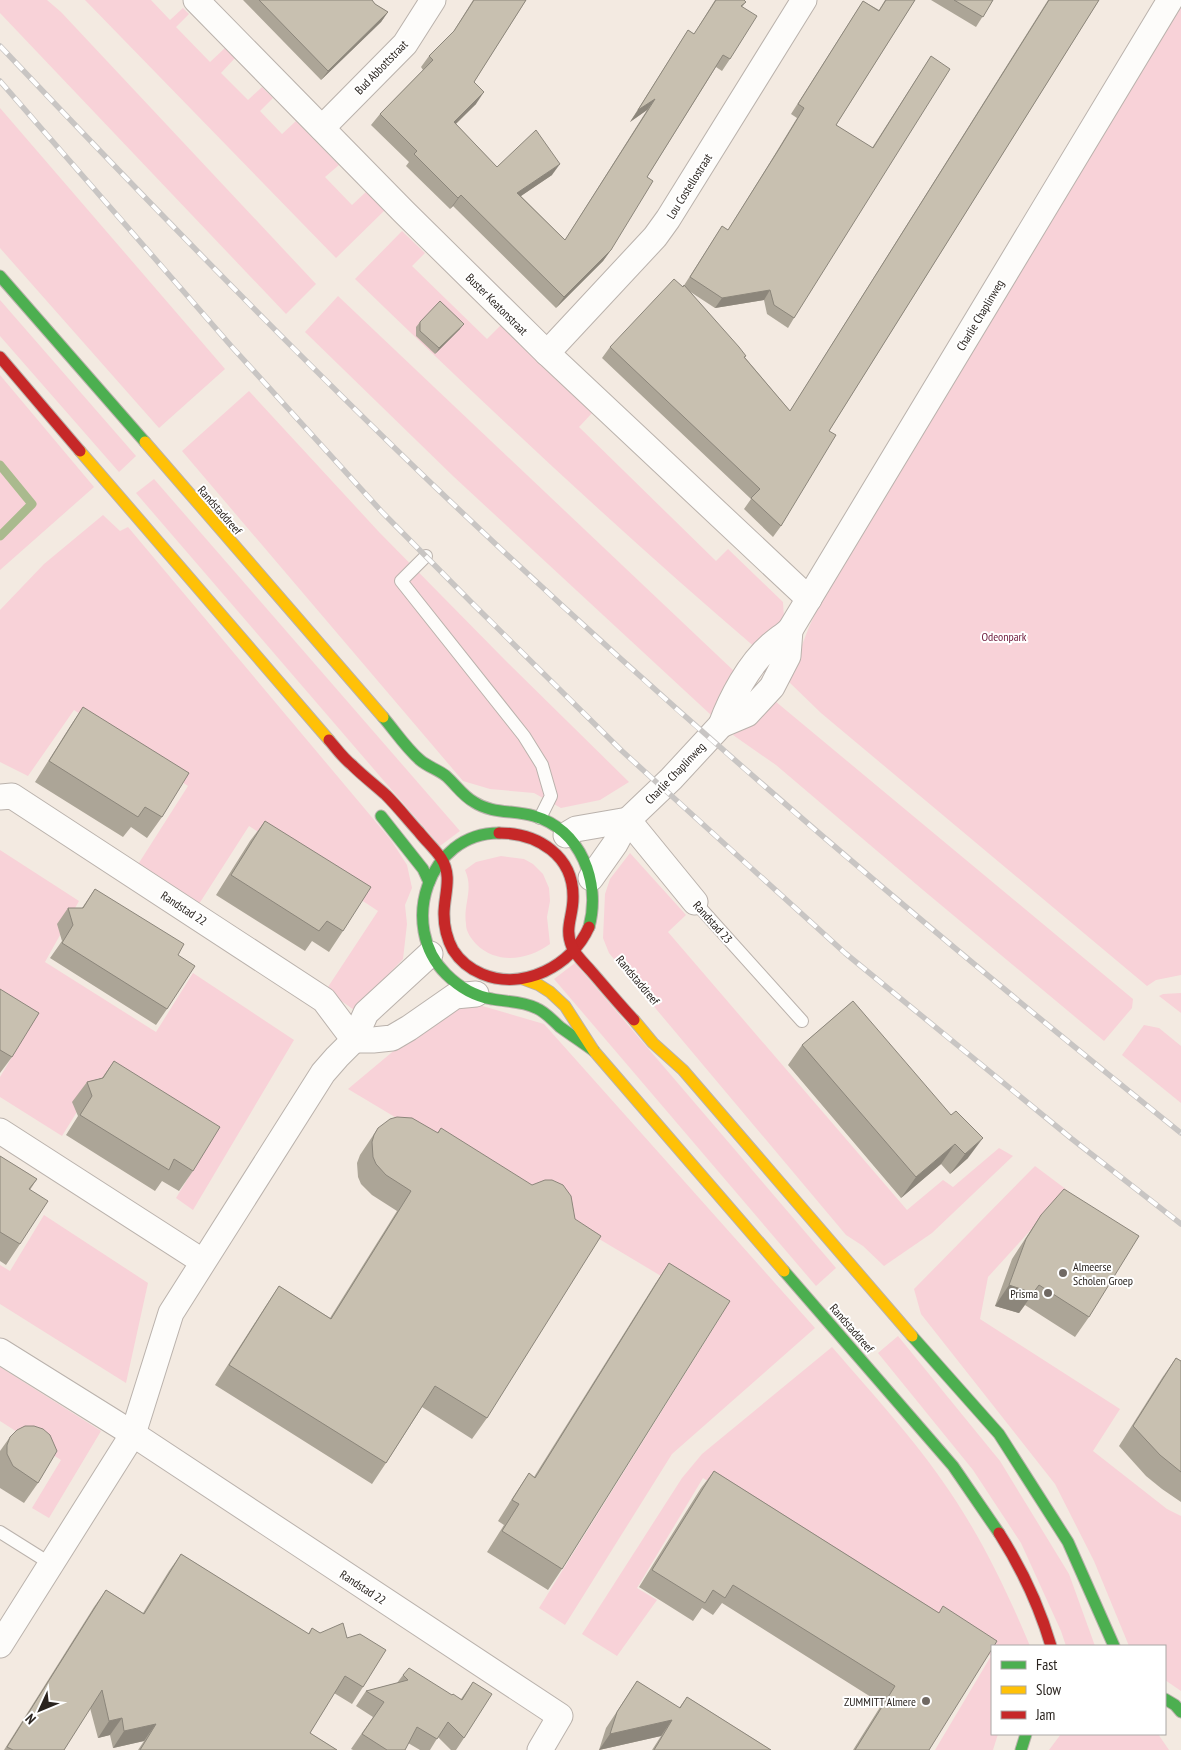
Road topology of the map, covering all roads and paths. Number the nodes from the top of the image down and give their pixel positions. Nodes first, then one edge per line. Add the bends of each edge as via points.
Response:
1 (196, 0) edge
2 (432, 0) edge
3 (804, 0) edge
4 (1170, 0) edge
5 (322, 128) junction
6 (0, 276) edge
7 (547, 353) junction
8 (0, 357) edge
9 (426, 556) dead end
10 (809, 599) junction
11 (421, 761) junction
12 (350, 764) junction
13 (427, 775) dead end
14 (363, 788) dead end
15 (0, 797) edge
16 (372, 804) dead end
17 (540, 818) junction
18 (628, 820) junction
19 (472, 824) dead end
20 (488, 834) junction
21 (555, 839) junction
22 (442, 859) junction
23 (592, 878) junction
24 (428, 882) junction
25 (695, 902) joint
26 (574, 951) junction
27 (430, 954) junction
28 (461, 974) junction
29 (523, 978) junction
30 (476, 994) junction
31 (802, 1021) dead end
32 (354, 1040) junction
33 (671, 1044) dead end
34 (594, 1051) junction
35 (684, 1070) junction
36 (0, 1131) edge
37 (202, 1261) junction
38 (0, 1351) edge
39 (133, 1434) junction
40 (0, 1532) edge
41 (51, 1564) junction
42 (1052, 1645) edge
43 (1114, 1645) edge
44 (0, 1646) edge
45 (1166, 1700) edge
46 (1181, 1712) edge
47 (1026, 1735) edge
48 (540, 1750) edge
49 (1020, 1750) edge

1 - 5 street, Buster Keatonstraat
2 - 5 street, Bud Abbottstraat via 405,44
3 - 7 street, Lou Costellostraat via 668,220
4 - 10 street, Charlie Chaplinweg
5 - 7 street, Buster Keatonstraat
6 - 11 main road, Randstaddreef
7 - 10 street, Buster Keatonstraat
8 - 12 main road
9 - 17 lane via 400,580 499,702 542,765 551,796
10 - 18 street, Charlie Chaplinweg via 789,632 770,646 751,669 720,725
11 - 13 main road, Randstaddreef
11 - 17 main road, Randstaddreef via 446,776 469,800 480,806
12 - 14 main road
12 - 22 main road via 387,796
15 - 32 street, Randstad 22 via 12,796 324,1000
16 - 24 main road via 423,869
17 - 21 main road, Randstaddreef via 554,825
18 - 21 street via 576,829
18 - 23 street, Charlie Chaplinweg
18 - 25 street, Randstad 23
19 - 20 main road
20 - 21 main road via 518,833
20 - 22 main road via 463,842
21 - 23 main road via 574,844
21 - 26 main road via 555,853 564,864 573,891 568,930
22 - 24 main road
22 - 28 main road via 448,882 444,921 446,935 460,959
23 - 26 main road via 593,906 588,938
24 - 27 main road via 422,921
25 - 31 lane, Randstad 23
26 - 29 main road via 545,972
26 - 35 main road via 653,1043
27 - 28 main road via 442,970
27 - 32 street via 366,1013
28 - 29 main road via 509,980
28 - 30 main road, Randstaddreef
28 - 32 street via 384,1028
29 - 34 main road, Randstaddreef via 556,997
30 - 32 street via 455,996 392,1038
30 - 34 main road, Randstaddreef via 538,1008
32 - 37 street via 319,1080
33 - 35 main road
34 - 42 main road, Randstaddreef via 953,1466 996,1526 1024,1577
35 - 43 main road via 999,1434 1068,1542
36 - 37 street
37 - 39 street via 171,1313
38 - 39 street, Randstad 22
39 - 41 street
39 - 48 street, Randstad 22 via 560,1716
40 - 41 lane
41 - 44 street
45 - 46 main road
47 - 49 main road

